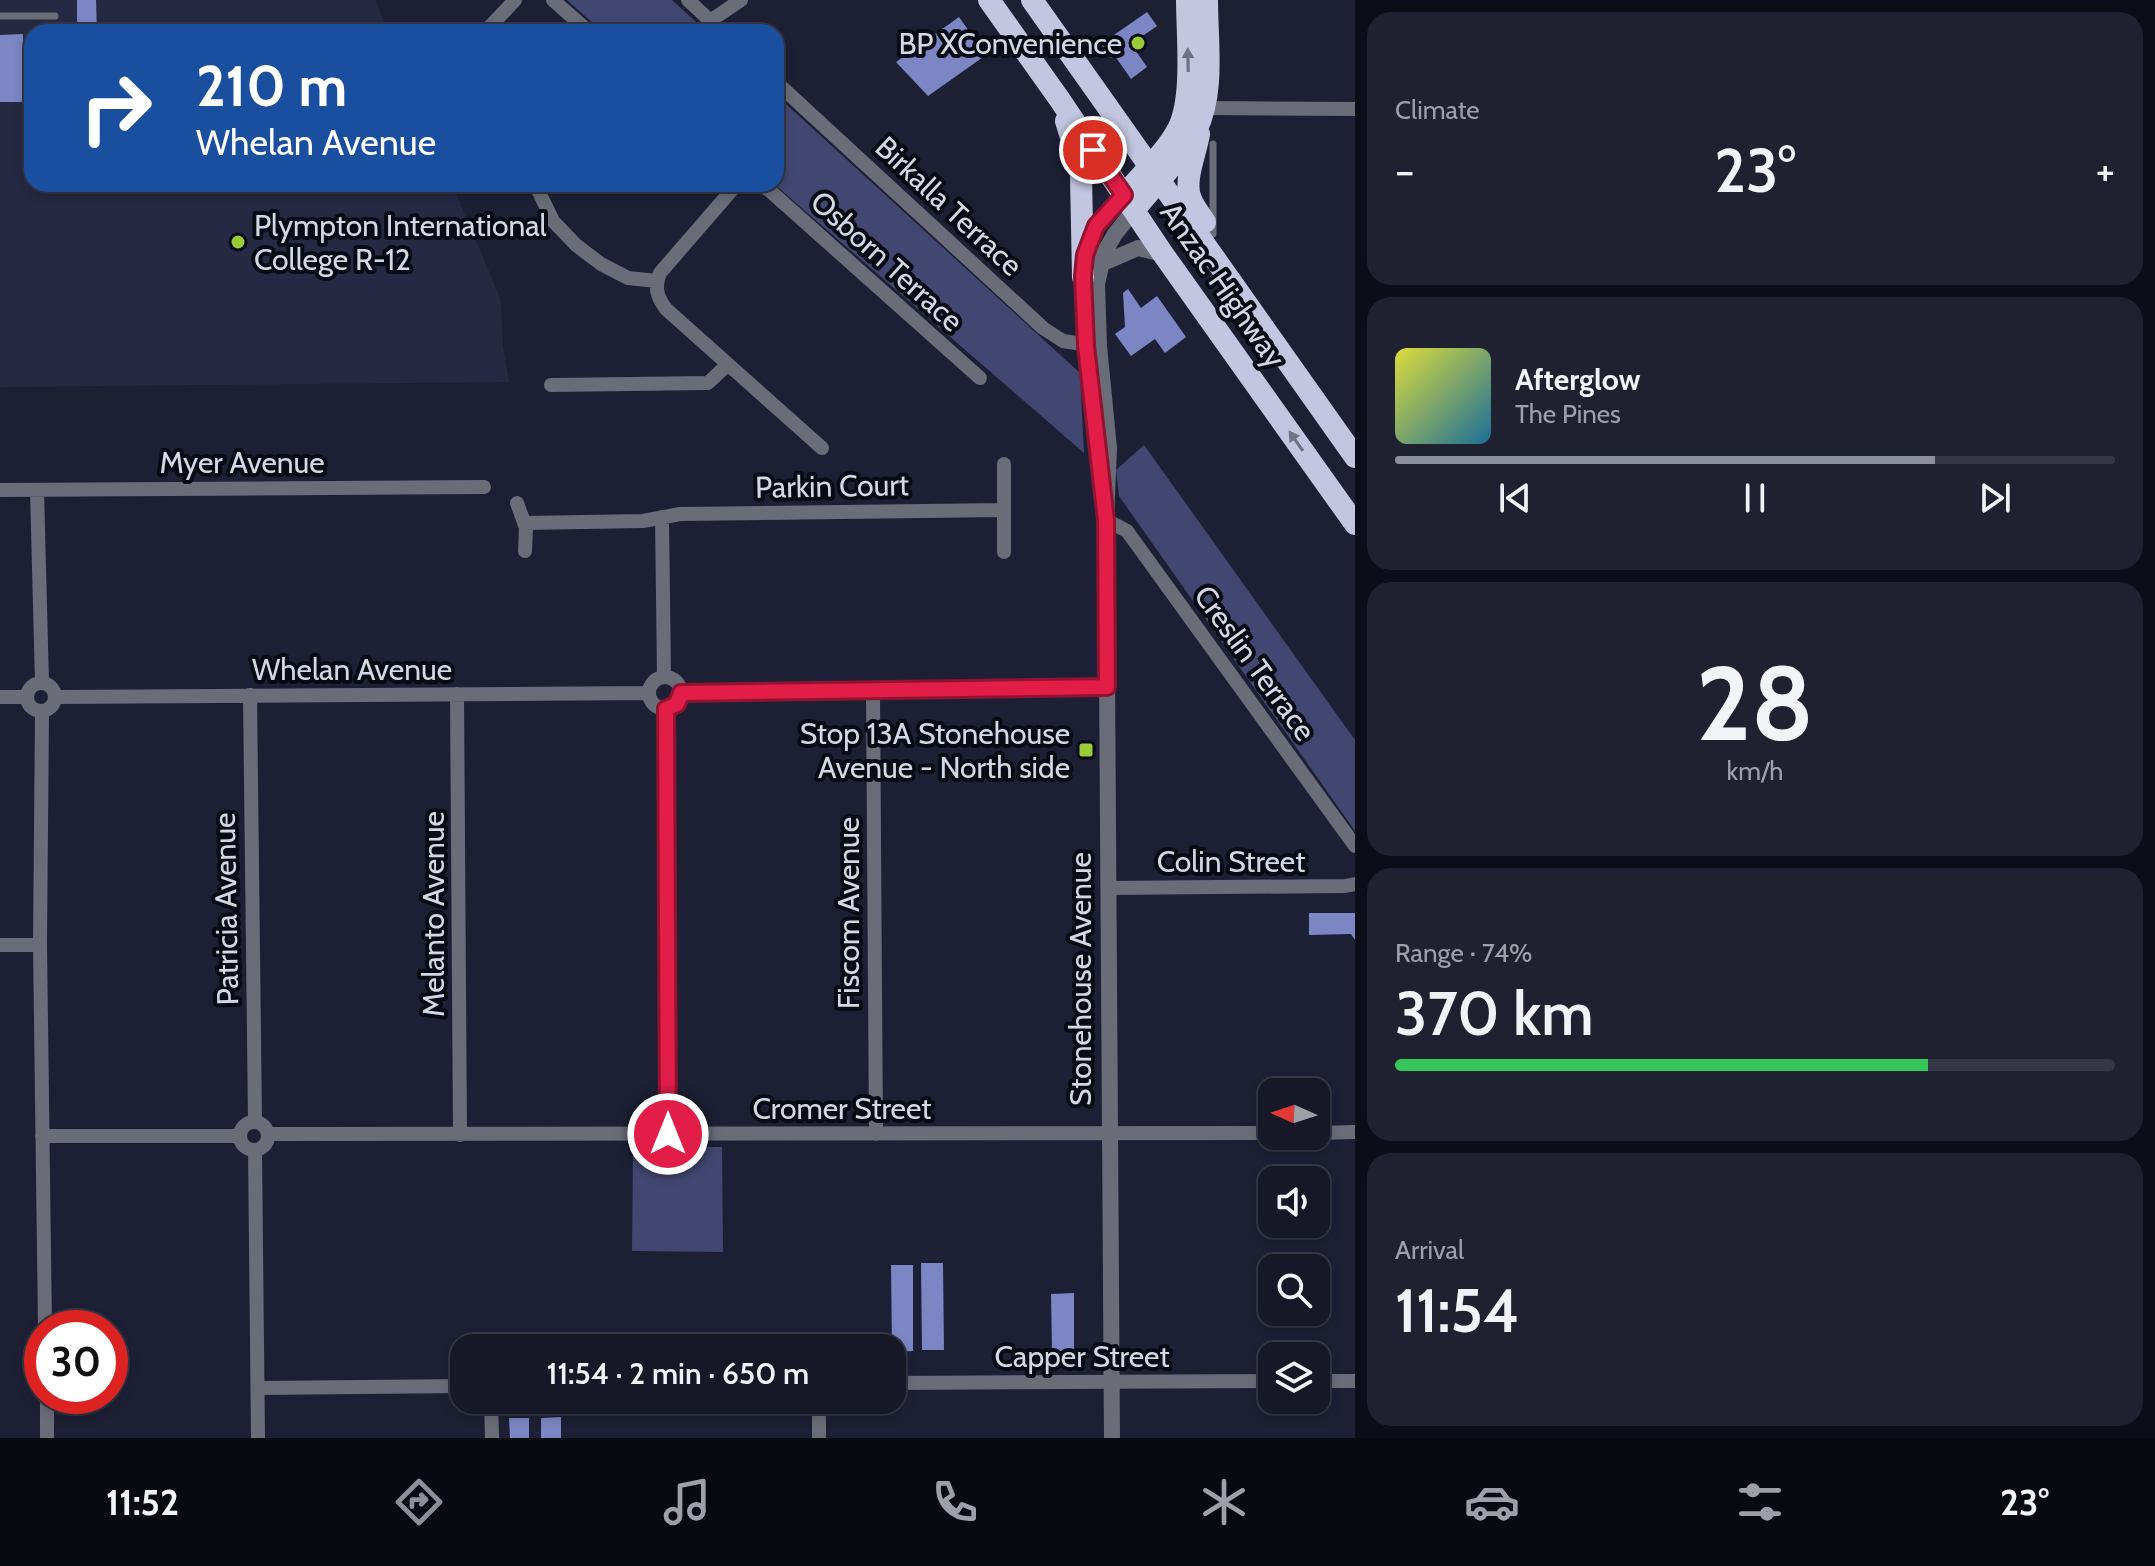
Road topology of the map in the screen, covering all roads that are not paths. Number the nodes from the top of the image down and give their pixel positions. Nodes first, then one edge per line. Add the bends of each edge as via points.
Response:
1 (515, 0) edge
2 (553, 0) edge
3 (688, 0) edge
4 (741, 0) edge
5 (989, 0) edge
6 (1032, 0) edge
7 (1187, 0) edge
8 (1207, 0) edge
9 (0, 16) edge
10 (55, 16) dead end
11 (710, 21) junction
12 (492, 24) edge
13 (580, 24) edge
14 (713, 24) edge
15 (784, 89) edge
16 (1060, 100) junction
17 (1355, 109) edge
18 (1113, 113) junction
19 (1196, 115) junction
20 (1213, 144) dead end
21 (1154, 172) junction
22 (539, 192) edge
23 (730, 192) edge
24 (771, 192) edge
25 (1129, 203) junction
26 (1213, 234) junction
27 (1163, 254) junction
28 (1092, 270) junction
29 (657, 281) junction
30 (1257, 321) junction
31 (1092, 346) junction
32 (728, 364) junction
33 (980, 378) dead end
34 (551, 385) dead end
35 (822, 448) dead end
36 (1355, 457) edge
37 (1004, 464) dead end
38 (484, 487) dead end
39 (0, 490) edge
40 (37, 490) junction
41 (1348, 501) edge
42 (517, 503) dead end
43 (1004, 510) junction
44 (662, 517) junction
45 (1106, 520) junction
46 (524, 523) junction
47 (1355, 524) edge
48 (525, 551) dead end
49 (1004, 552) dead end
50 (664, 677) junction
51 (42, 683) junction
52 (1107, 687) junction
53 (873, 691) junction
54 (649, 693) junction
55 (681, 693) junction
56 (457, 694) junction
57 (250, 695) junction
58 (0, 697) edge
59 (27, 697) junction
60 (55, 697) junction
61 (666, 709) junction
62 (42, 711) junction
63 (1355, 846) edge
64 (1355, 884) edge
65 (1108, 888) junction
66 (0, 945) edge
67 (40, 945) junction
68 (255, 1121) junction
69 (1355, 1132) edge
70 (1258, 1133) edge
71 (1330, 1133) edge
72 (269, 1134) junction
73 (668, 1134) junction
74 (876, 1134) junction
75 (1109, 1134) junction
76 (460, 1135) junction
77 (42, 1136) junction
78 (240, 1136) junction
79 (255, 1151) junction
80 (45, 1310) edge
81 (1258, 1381) edge
82 (1330, 1381) edge
83 (1355, 1381) edge
84 (1111, 1382) junction
85 (906, 1383) edge
86 (450, 1386) edge
87 (258, 1388) junction
88 (47, 1414) edge
89 (491, 1414) edge
90 (819, 1414) edge
91 (47, 1438) edge
92 (258, 1438) edge
93 (492, 1438) edge
94 (819, 1438) edge
95 (1112, 1438) edge

1 - 12 street
2 - 13 street
3 - 11 street
4 - 11 street
5 - 16 highway, Anzac Highway
6 - 18 highway, Anzac Highway
19 -> 7 highway via 1185,106
8 - 19 highway via 1208,64
9 - 10 lane
11 - 14 street
15 - 31 street, Birkalla Terrace via 1043,328 1063,341
16 - 25 highway, Anzac Highway
16 - 28 highway via 1079,163
17 - 19 street
18 - 19 highway via 1150,135
18 - 21 highway, Anzac Highway
19 - 21 highway via 1173,136
19 - 26 highway via 1197,152 1188,188
20 - 26 lane
21 - 25 highway
21 - 30 highway, Anzac Highway
22 - 29 street via 553,221 576,245 618,274
23 - 29 street
24 - 33 street, Osborn Terrace
25 - 27 highway, Anzac Highway
25 - 28 street, Stonehouse Avenue via 1096,226 1085,255
26 - 30 highway via 1250,287
27 - 28 street via 1138,248
41 -> 27 highway, Anzac Highway
28 - 31 street, Stonehouse Avenue
29 - 32 street via 658,298 666,309
30 - 36 highway, Anzac Highway
31 - 45 street, Stonehouse Avenue via 1109,448
32 - 34 street via 708,383
32 - 35 street
37 - 43 street
38 - 40 street, Myer Avenue
39 - 40 street, Myer Avenue
40 - 51 street
41 - 47 highway, Anzac Highway
42 - 46 street
43 - 44 street, Parkin Court
43 - 49 street
44 - 46 street, Parkin Court
44 - 50 street
45 - 52 street, Stonehouse Avenue
45 - 63 street, Creslin Terrace via 1127,531
46 - 48 street
50 - 54 street
50 - 55 street via 676,681
51 - 59 street
51 - 60 street
52 - 53 street
52 - 65 street, Stonehouse Avenue
53 - 55 street
53 - 74 street, Fiscom Avenue
54 - 56 street, Whelan Avenue
54 - 61 street via 654,704
55 - 61 street via 677,704
56 - 57 street, Whelan Avenue
56 - 76 street, Melanto Avenue
57 - 60 street, Whelan Avenue
57 - 68 street, Patricia Avenue
58 - 59 street
59 - 62 street via 30,706
60 - 62 street
61 - 73 street
62 - 67 street
64 - 65 street, Colin Street
65 - 75 street, Stonehouse Avenue
66 - 67 street
67 - 77 street
68 - 72 street
68 - 78 street via 245,1125
69 - 71 street
70 - 75 street, Cromer Street
72 - 76 street, Cromer Street
72 - 79 street via 265,1146
73 - 74 street, Cromer Street
73 - 76 street, Cromer Street
74 - 75 street, Cromer Street
75 - 84 street, Stonehouse Avenue
77 - 78 street
77 - 80 street
78 - 79 street via 244,1146
79 - 87 street
81 - 84 street, Capper Street
82 - 83 street
84 - 85 street, Capper Street
84 - 95 street, Stonehouse Avenue
86 - 87 street
87 - 92 street
88 - 91 street
89 - 93 street
90 - 94 street

